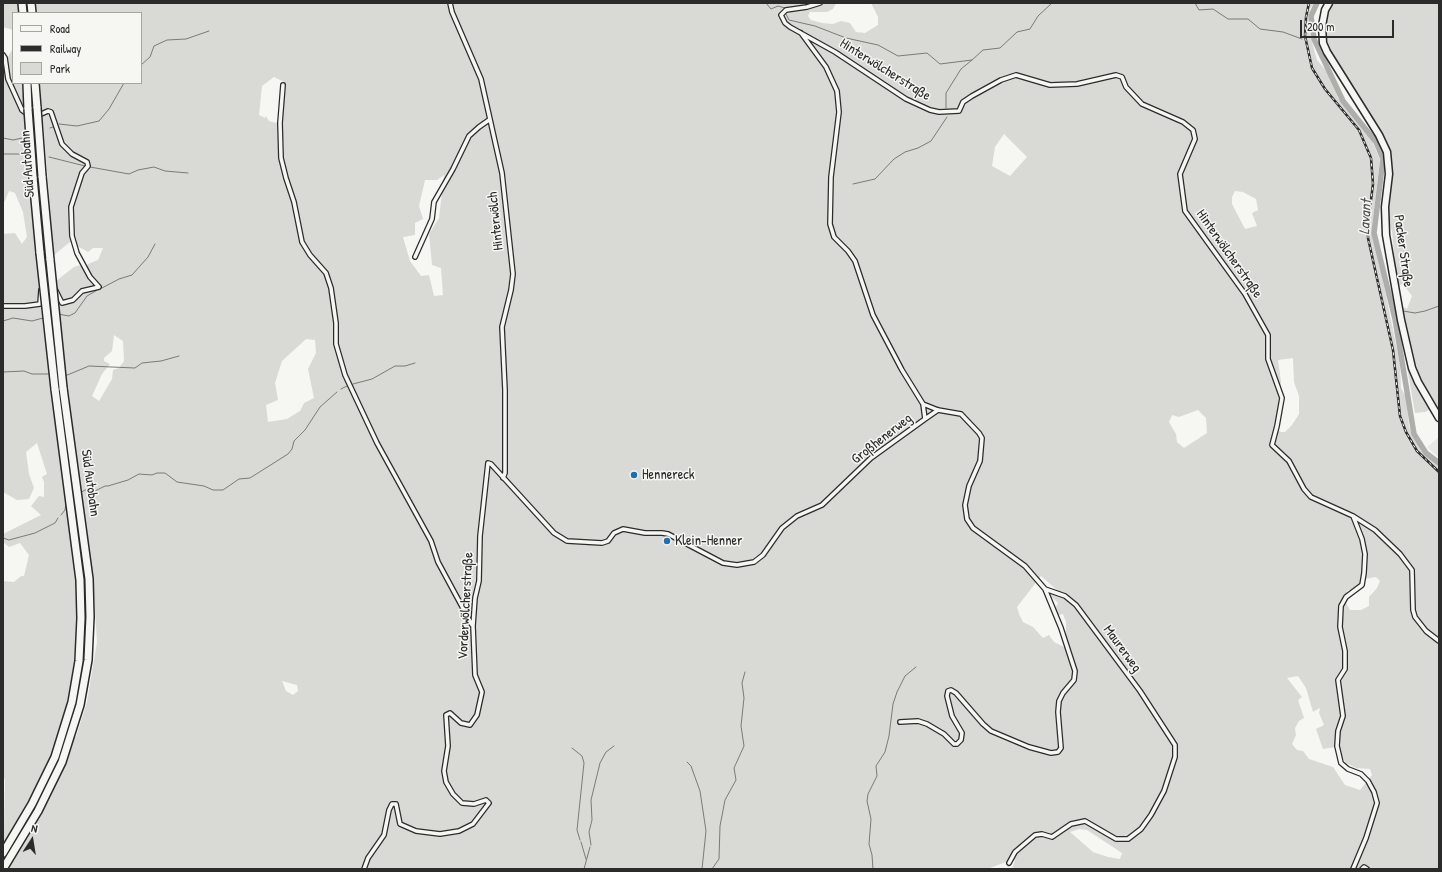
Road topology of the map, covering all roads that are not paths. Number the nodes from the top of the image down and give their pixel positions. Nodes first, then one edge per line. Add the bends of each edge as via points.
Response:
1 (450, 3) edge
2 (820, 3) edge
3 (1329, 3) edge
4 (801, 33) junction
5 (3, 55) edge
6 (27, 84) edge
7 (35, 84) edge
8 (283, 85) dead end
9 (490, 120) junction
10 (415, 257) dead end
11 (3, 306) edge
12 (923, 404) junction
13 (938, 410) junction
14 (1439, 418) edge
15 (925, 419) junction
16 (503, 478) junction
17 (1353, 516) junction
18 (1045, 589) junction
19 (473, 626) junction
20 (1439, 641) edge
21 (900, 722) dead end
22 (3, 853) edge
23 (1009, 863) dead end
24 (3, 869) edge
25 (364, 869) edge
26 (1353, 869) edge
27 (1362, 869) edge
28 (1367, 869) edge

1 - 9 street, Hinterwölch via 481,78
2 - 4 street, Hinterwölcherstraße via 786,10 781,15 785,23
3 - 14 main road, Packer Straße via 1322,26 1326,52 1379,135 1387,152 1389,174 1385,207 1386,235 1401,320 1412,368
4 - 12 street, Großhenerweg via 826,67 837,91 839,112 831,177 830,224 834,237 848,250 855,262 873,315
4 - 17 street, Hinterwölcherstraße via 835,52 906,99 938,112 959,111 963,102 972,96 1016,75 1050,85 1077,84 1116,75 1122,77 1126,88 1142,104 1183,122 1193,130 1195,139 1180,174 1185,211 1245,294 1268,335 1268,359 1282,398 1272,445 1289,461 1311,497
5 - 11 street via 8,79 22,110 33,115 51,112 62,144 72,154 87,162 88,166 82,173 71,207 72,236 77,253 90,277 99,287 82,291 73,300 62,303 50,278 41,289 40,304
6 - 22 highway, Süd Autobahn, bridge via 40,253 80,580 82,618 79,661 72,702 63,733 48,774
7 - 24 highway, Süd Autobahn, bridge via 63,388 88,579 90,617 88,660 80,705 70,740 55,778
8 - 19 street via 281,158 302,242 326,273 331,288 336,344 345,375 377,443 431,541 438,562
9 - 10 street via 469,136 434,202 432,219
9 - 16 street, Hinterwölch via 502,173 513,274 502,327 506,398
12 - 13 street, Maurerweg
12 - 15 street, Großhenerweg
13 - 15 street
13 - 18 street, Maurerweg via 961,414 982,438 980,461 964,505 967,519 973,528 1025,566
15 - 16 street, Großhenerweg via 871,458 822,505 782,528 763,555 754,562 737,565 723,563 662,532 645,533 623,529 602,543 567,541 554,533
16 - 19 street, Vorderwölcherstraße via 491,464 486,464 479,581
17 - 20 street via 1392,544 1412,570 1415,617 1426,631
17 - 26 street via 1365,554 1364,573 1362,585 1346,598 1341,606 1340,627 1345,651 1345,669 1338,680 1343,716 1337,746 1341,762 1368,781 1376,803 1366,838
18 - 21 street via 1062,628 1075,671 1074,680 1059,701 1061,748 1058,752 1051,753 1029,747 991,731 951,690 946,696 952,716 962,733 957,744 927,724 918,721
18 - 23 street, Maurerweg via 1065,596 1076,605 1140,691 1176,745 1175,757 1164,791 1151,816 1141,829 1128,839 1116,839 1085,821 1071,824 1052,837 1035,835 1015,852
19 - 25 street, Vorderwölcherstraße via 475,675 482,690 479,708 470,725 463,724 450,713 446,715 448,746 444,771 446,782 462,803 474,804 486,800 489,803 473,824 458,831 440,834 420,832 400,824 394,803 389,810 384,835 368,858
27 - 28 street

